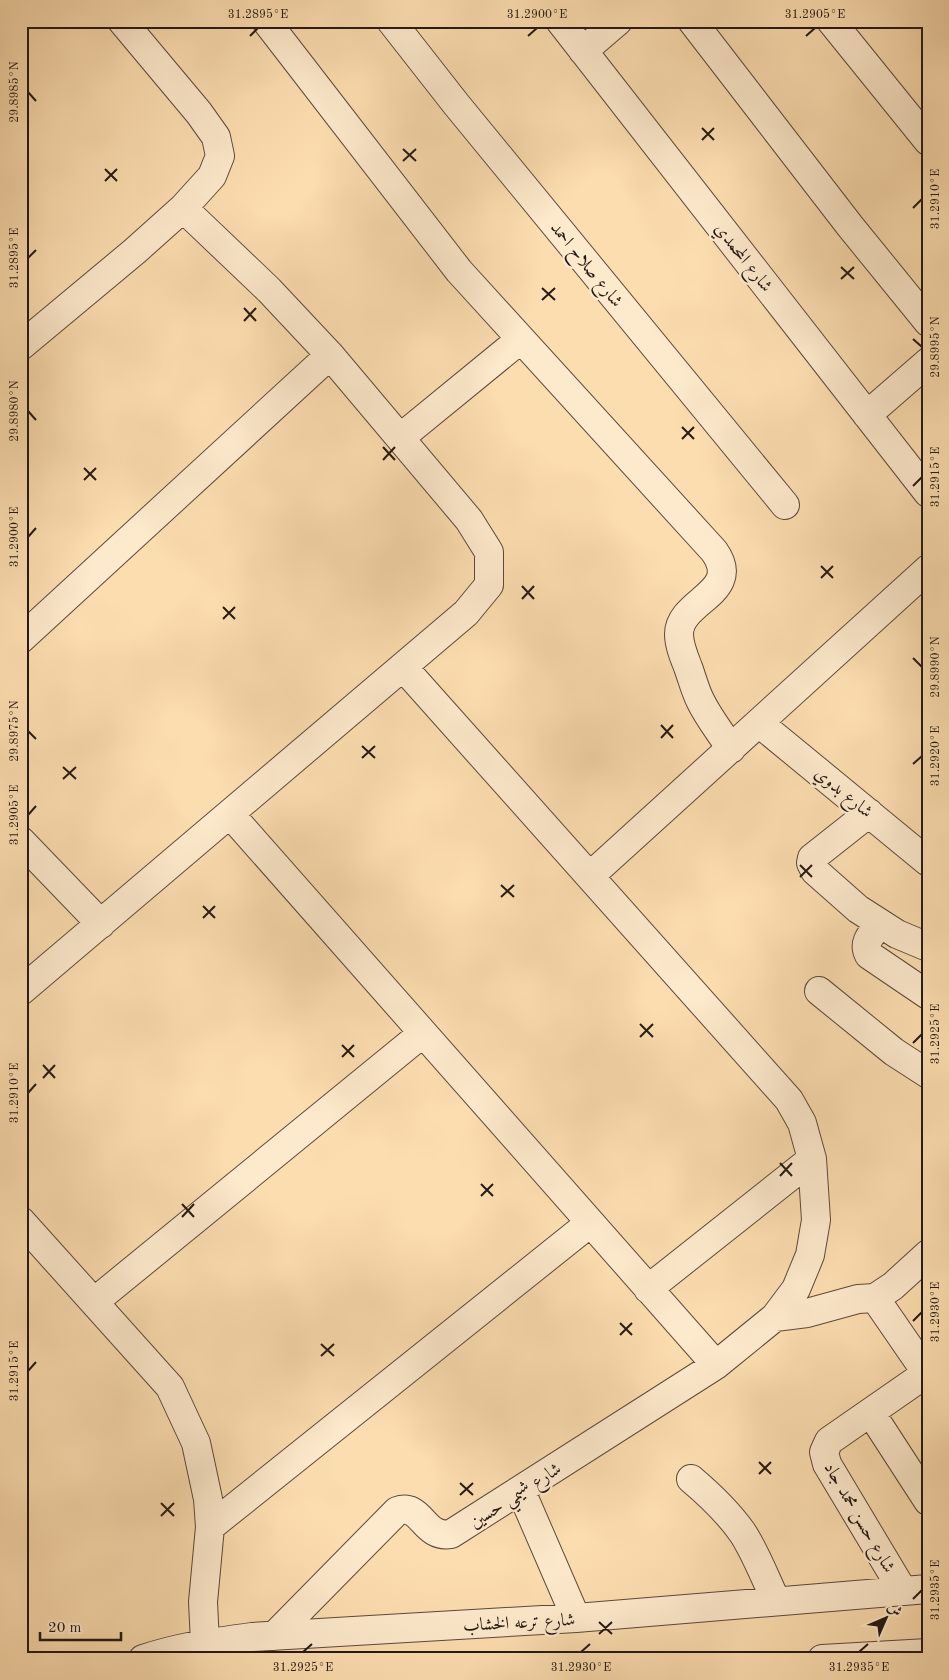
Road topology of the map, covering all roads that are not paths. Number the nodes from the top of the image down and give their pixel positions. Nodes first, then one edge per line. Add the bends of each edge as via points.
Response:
1 (122, 21) edge
2 (266, 21) edge
3 (392, 21) edge
4 (560, 21) edge
5 (618, 21) edge
6 (692, 21) edge
7 (831, 21) edge
8 (583, 51) junction
9 (928, 141) edge
10 (183, 208) junction
11 (928, 322) edge
12 (521, 339) junction
13 (21, 346) edge
14 (330, 355) junction
15 (928, 362) edge
16 (867, 415) junction
17 (400, 438) junction
18 (928, 493) edge
19 (785, 505) dead end
20 (928, 569) edge
21 (21, 639) edge
22 (403, 667) junction
23 (759, 723) junction
24 (731, 749) junction
25 (869, 813) junction
26 (230, 814) junction
27 (21, 841) edge
28 (928, 862) edge
29 (590, 876) junction
30 (100, 924) junction
31 (880, 924) junction
32 (928, 947) edge
33 (21, 991) edge
34 (819, 991) dead end
35 (928, 995) edge
36 (423, 1033) junction
37 (928, 1074) edge
38 (812, 1159) junction
39 (21, 1221) edge
40 (590, 1222) junction
41 (928, 1254) edge
42 (648, 1289) junction
43 (875, 1298) junction
44 (94, 1302) junction
45 (775, 1317) junction
46 (716, 1366) junction
47 (927, 1374) edge
48 (871, 1413) junction
49 (691, 1479) dead end
50 (521, 1491) junction
51 (928, 1501) edge
52 (210, 1527) junction
53 (916, 1590) edge
54 (776, 1601) junction
55 (576, 1618) junction
56 (274, 1636) junction
57 (208, 1651) edge
58 (928, 1653) edge
59 (143, 1659) edge
60 (822, 1659) edge

1 - 10 street via 216,137 220,156 212,176
2 - 12 street via 459,271
3 - 19 street, شارع صلاح احمد via 456,104
4 - 8 street, شارع المحمدي
5 - 8 street
6 - 11 street
7 - 9 street
8 - 16 street, شارع المحمدي
10 - 13 street
10 - 14 street via 269,290
12 - 17 street
12 - 24 street via 720,560 722,573 718,586 689,613 681,623 679,634 700,700
14 - 17 street
14 - 21 street
15 - 16 street
16 - 18 street, شارع المحمدي
17 - 22 street via 469,520 489,552 489,585 466,612
20 - 23 street
22 - 26 street
22 - 29 street, شارع شيمي حسين
23 - 24 street
23 - 25 street, شارع بدوي
24 - 29 street
25 - 28 street, شارع بدوي
25 - 31 street via 812,858 811,863 815,871
26 - 30 street
26 - 36 street
27 - 30 street
29 - 38 street, شارع شيمي حسين via 789,1100 802,1124
30 - 33 street
31 - 32 street
31 - 35 street via 866,943 869,955
34 - 37 street via 894,1052
36 - 40 street
36 - 44 street
38 - 42 street
38 - 45 street, شارع شيمي حسين via 816,1220 810,1255 796,1289
39 - 44 street
40 - 42 street
40 - 52 street
41 - 43 street
42 - 46 street
43 - 45 street
43 - 47 street
44 - 52 street via 170,1387 196,1443 208,1499
45 - 46 street, شارع شيمي حسين
46 - 50 street, شارع شيمي حسين
47 - 48 street, شارع حسن محمد جاد
48 - 51 street
48 - 53 street, شارع حسن محمد جاد via 830,1441 824,1456
49 - 54 street via 716,1501 743,1534
50 - 55 street
50 - 56 street, شارع شيمي حسين via 444,1536 436,1534 412,1511 396,1511
52 - 57 street via 203,1602
53 - 54 street, شارع ترعه الخشاب
54 - 55 street, شارع ترعه الخشاب
55 - 56 street, شارع ترعه الخشاب
56 - 57 street, شارع ترعه الخشاب
57 - 59 street, شارع ترعه الخشاب via 168,1651
58 - 60 street

